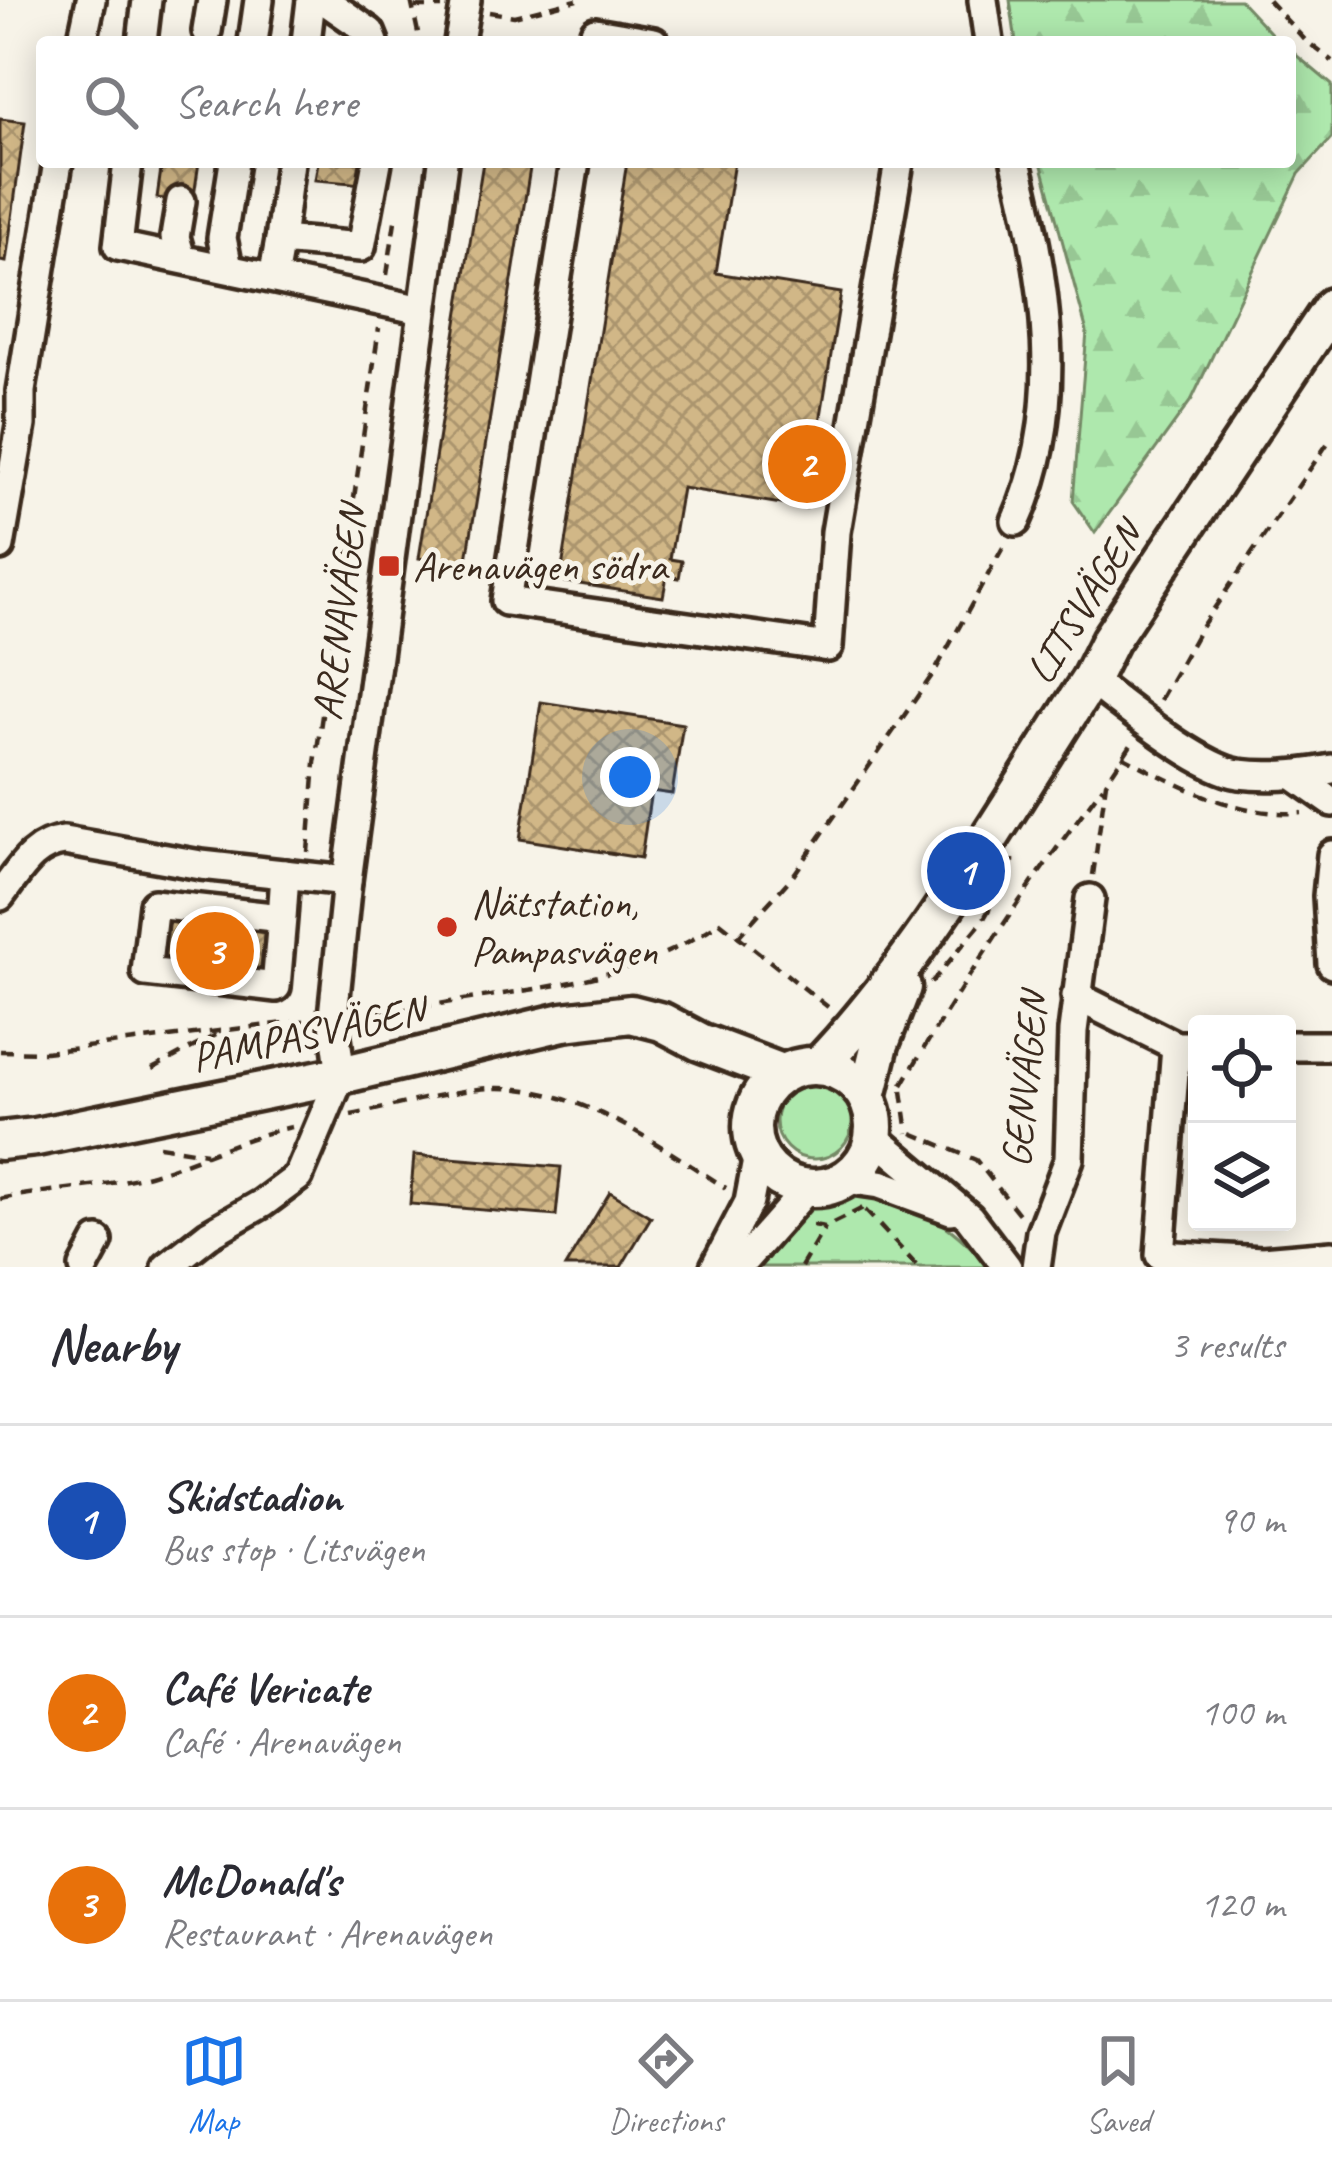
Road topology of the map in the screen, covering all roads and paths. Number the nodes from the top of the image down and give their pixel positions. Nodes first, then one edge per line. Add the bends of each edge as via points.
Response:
1 (91, 0) edge
2 (147, 0) edge
3 (212, 0) edge
4 (259, 0) edge
5 (311, 0) edge
6 (324, 0) edge
7 (577, 0) edge
8 (983, 0) edge
9 (1268, 0) edge
10 (413, 3) edge
11 (464, 4) edge
12 (207, 31) dead end
13 (83, 36) edge
14 (143, 36) edge
15 (254, 36) edge
16 (307, 36) edge
17 (372, 36) edge
18 (419, 36) edge
19 (460, 36) edge
20 (988, 36) edge
21 (1332, 61) edge
22 (57, 168) edge
23 (127, 168) edge
24 (233, 168) edge
25 (289, 168) edge
26 (376, 168) edge
27 (442, 168) edge
28 (574, 168) edge
29 (898, 168) edge
30 (1017, 168) edge
31 (181, 201) dead end
32 (396, 208) dead end
33 (280, 240) junction
34 (182, 258) junction
35 (227, 268) junction
36 (273, 278) junction
37 (383, 301) junction
38 (1332, 307) edge
39 (422, 310) junction
40 (1332, 437) edge
41 (1016, 520) joint
42 (0, 546) edge
43 (1090, 680) junction
44 (1148, 723) junction
45 (1332, 770) edge
46 (1295, 776) junction
47 (1106, 782) junction
48 (1332, 802) edge
49 (1332, 855) edge
50 (295, 875) junction
51 (347, 881) junction
52 (0, 896) edge
53 (1090, 898) joint
54 (282, 918) junction
55 (737, 938) junction
56 (1332, 964) edge
57 (1076, 996) junction
58 (289, 1003) dead end
59 (333, 1016) junction
60 (286, 1024) junction
61 (220, 1033) junction
62 (868, 1035) junction
63 (700, 1042) junction
64 (1187, 1046) edge
65 (1296, 1046) edge
66 (1332, 1046) edge
67 (0, 1051) edge
68 (820, 1065) junction
69 (152, 1069) dead end
70 (782, 1073) junction
71 (341, 1075) junction
72 (884, 1092) junction
73 (752, 1114) junction
74 (319, 1122) junction
75 (893, 1140) junction
76 (0, 1141) edge
77 (159, 1146) dead end
78 (208, 1153) junction
79 (758, 1155) junction
80 (807, 1189) junction
81 (864, 1191) junction
82 (0, 1199) edge
83 (749, 1202) junction
84 (969, 1217) junction
85 (777, 1219) junction
86 (825, 1227) junction
87 (1041, 1232) junction
88 (98, 1240) dead end
89 (1332, 1255) edge
90 (84, 1267) edge
91 (167, 1267) edge
92 (715, 1267) edge
93 (738, 1267) edge
94 (801, 1267) edge
95 (918, 1267) edge
96 (1006, 1267) edge
97 (1036, 1267) edge

1 - 13 street
2 - 14 street
3 - 12 street
4 - 15 street
5 - 16 street
6 - 17 street
7 - 11 path via 514,16
8 - 20 street
9 - 21 path
10 - 11 path
10 - 18 path
11 - 19 street
22 - 42 street
23 - 34 street via 118,246
24 - 35 street via 222,238
25 - 33 street
26 - 33 street via 361,247
27 - 39 street, ARENAVÄGEN
28 - 29 street via 506,601 828,647 836,532
30 - 41 street via 1040,272 1046,376 1043,432
31 - 34 street via 175,237
32 - 37 path
33 - 36 street
34 - 35 street
35 - 36 street
36 - 37 street
37 - 39 street
37 - 50 path
38 - 43 main road, LITSVÄGEN
39 - 51 street, ARENAVÄGEN
40 - 44 path via 1200,629
41 - 55 path via 935,671 793,876
43 - 44 street
43 - 62 main road, LITSVÄGEN
44 - 46 street via 1234,773
44 - 47 path
45 - 46 street
46 - 48 street
47 - 53 path
47 - 72 path
49 - 56 street
50 - 51 street
50 - 52 street via 64,841 32,854
50 - 54 street
51 - 59 street, ARENAVÄGEN
53 - 57 street, GENVÄGEN
54 - 54 street via 154,904 146,972 277,987
55 - 59 path via 720,922 638,967 582,982
55 - 62 path
57 - 64 street
57 - 87 street, GENVÄGEN via 1069,1159
58 - 60 path
59 - 60 path
59 - 71 street, ARENAVÄGEN
60 - 61 path
61 - 67 path
61 - 69 path
62 - 68 main road, LITSVÄGEN
62 - 72 main road, LITSVÄGEN
62 - 72 path via 894,1053
63 - 70 main road, PAMPASVÄGEN
63 - 71 main road, PAMPASVÄGEN via 632,1014 563,1022
63 - 73 main road
64 - 89 street via 1160,1255
65 - 66 street
68 - 70 main road
68 - 72 main road
70 - 73 main road
71 - 74 street
71 - 76 main road, PAMPASVÄGEN
72 - 75 path
72 - 75 main road via 874,1117
73 - 79 main road
74 - 78 path
74 - 83 path via 482,1089 538,1092 607,1118
74 - 91 street via 298,1177
75 - 81 main road via 867,1157
75 - 84 street, GENVÄGEN
75 - 87 path via 976,1160
77 - 78 path
78 - 82 path via 152,1174
79 - 80 main road via 781,1180
79 - 83 street
80 - 81 main road
80 - 85 street
81 - 84 street, GENVÄGEN
81 - 86 path
81 - 95 path
83 - 92 street
84 - 96 street, GENVÄGEN
85 - 86 path
85 - 93 street
86 - 94 path
87 - 97 street, GENVÄGEN
88 - 90 street

